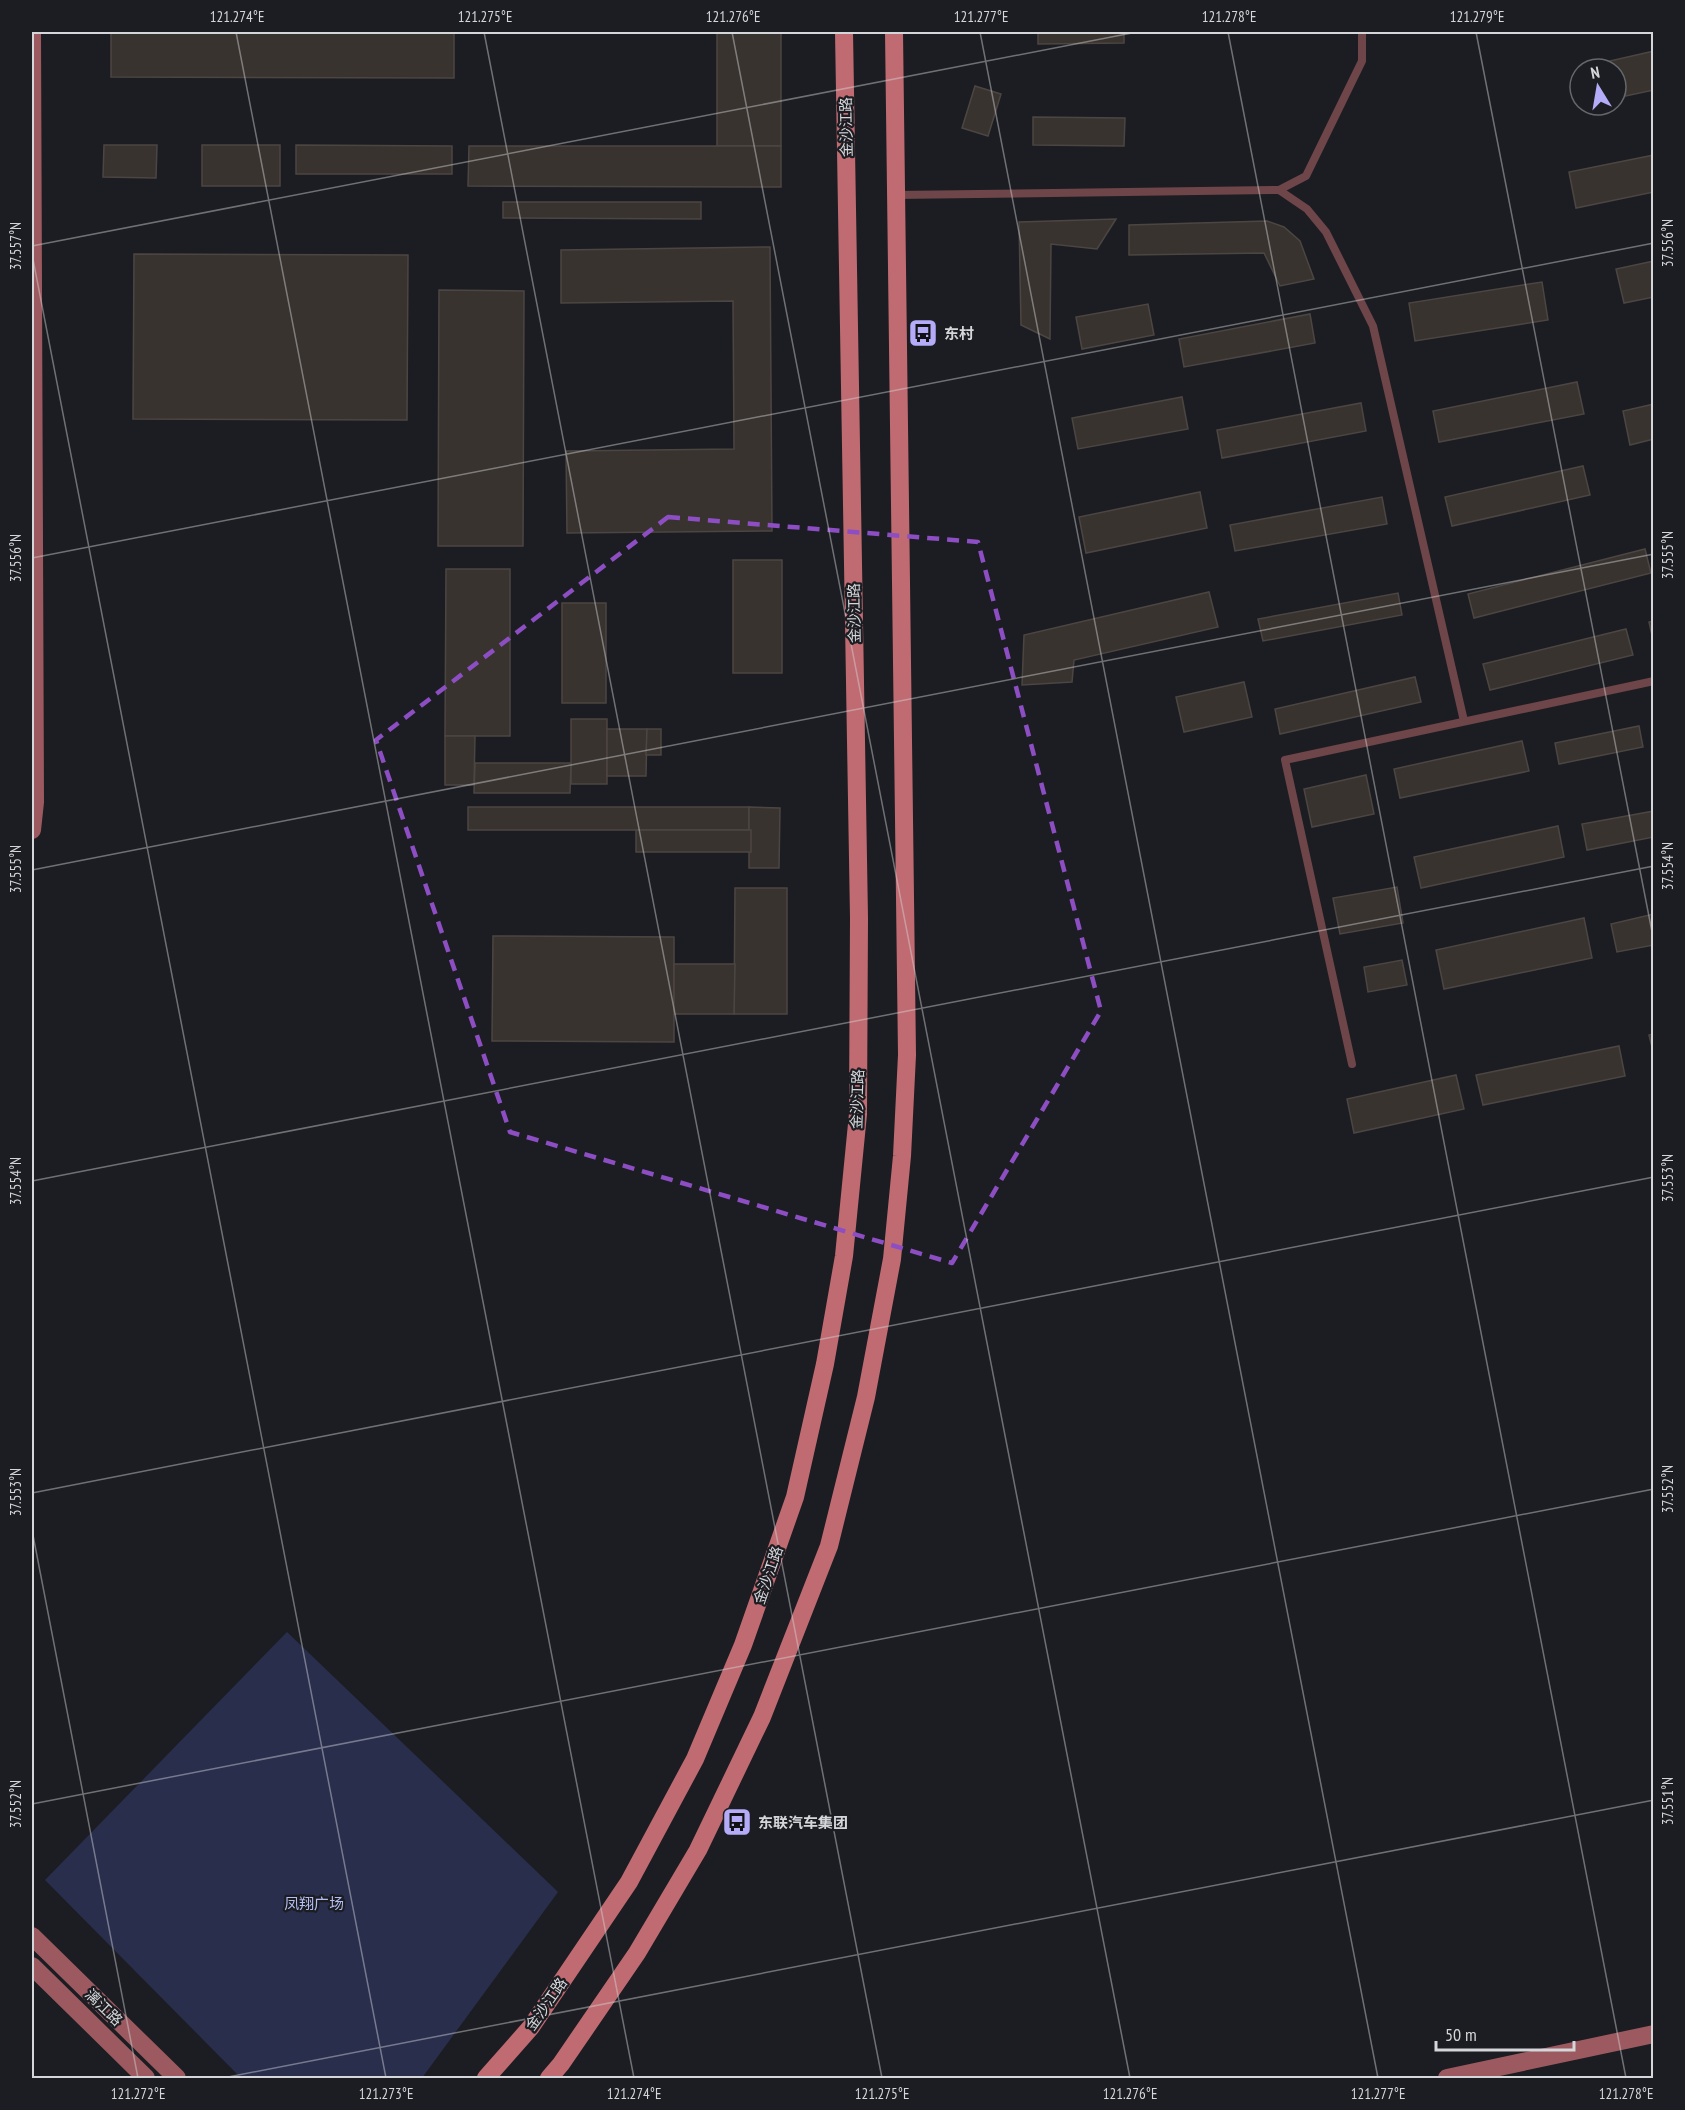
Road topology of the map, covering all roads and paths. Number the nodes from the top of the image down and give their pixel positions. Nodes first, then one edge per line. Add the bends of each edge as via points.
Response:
1 (32, 32) edge
2 (844, 32) edge
3 (894, 32) edge
4 (1362, 32) edge
5 (1279, 190) junction
6 (896, 195) junction
7 (1653, 681) edge
8 (1464, 721) junction
9 (32, 830) edge
10 (1352, 1064) dead end
11 (32, 1936) edge
12 (32, 1966) edge
13 (1653, 2034) edge
14 (146, 2079) edge
15 (177, 2079) edge
16 (486, 2079) edge
17 (549, 2079) edge
18 (1447, 2079) edge

1 - 9 street
2 - 16 main road, 金沙江路 via 859,894 858,1103 844,1256 831,1332 795,1497 743,1645 695,1759 629,1882 531,2027
3 - 6 main road
4 - 5 lane via 1362,61 1306,176
5 - 6 lane
5 - 8 lane via 1307,209 1326,232 1373,326
6 - 17 main road via 907,1055 902,1156 887,1282 866,1397 829,1546 762,1717 693,1859 637,1953
7 - 8 lane
8 - 10 lane via 1285,760
11 - 15 street, 漓江路
12 - 14 street, 漓江路
13 - 18 street

